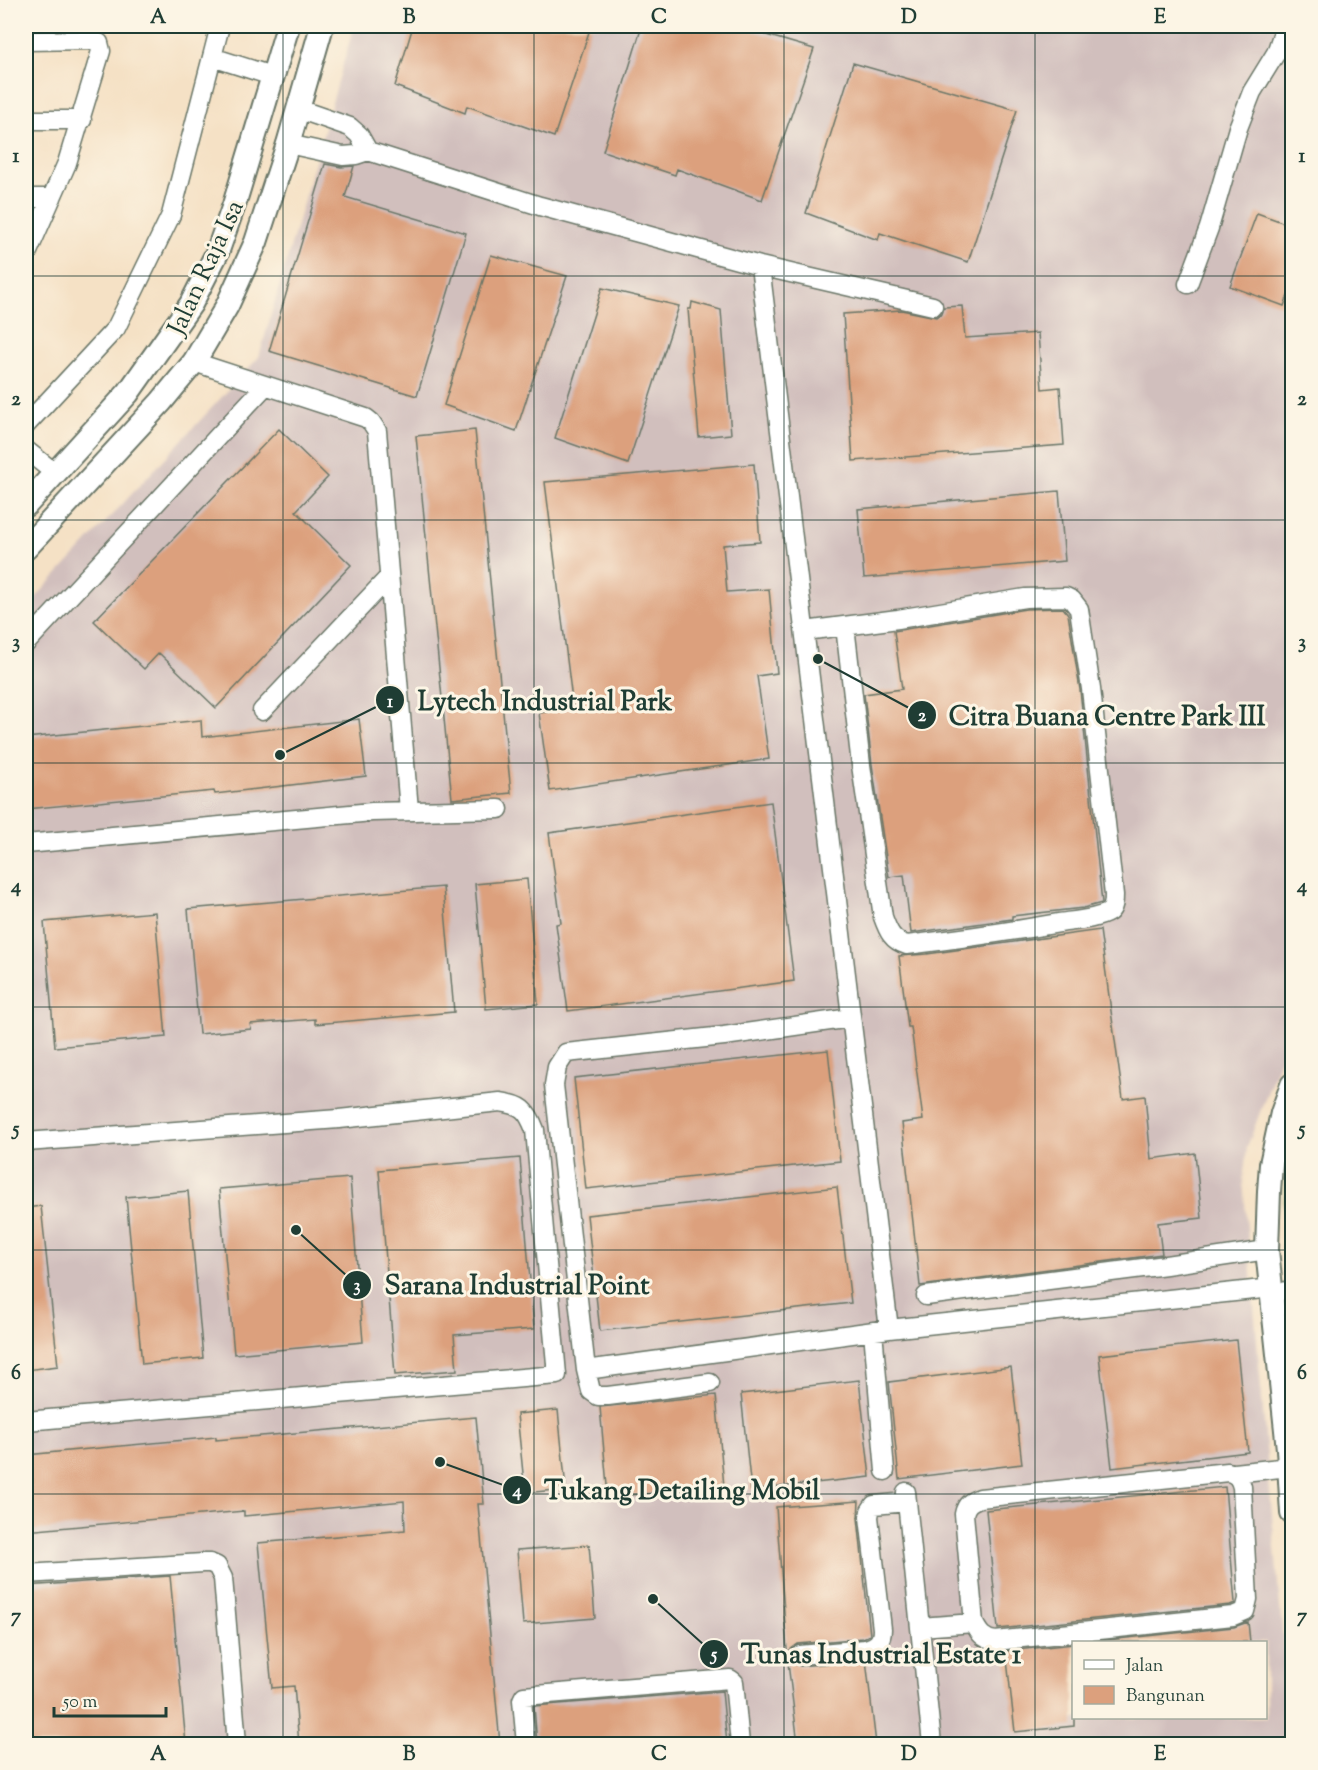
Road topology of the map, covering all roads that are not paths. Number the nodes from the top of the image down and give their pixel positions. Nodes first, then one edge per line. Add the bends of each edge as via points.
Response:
1 (220, 26) edge
2 (288, 26) edge
3 (322, 26) edge
4 (1285, 26) edge
5 (26, 41) edge
6 (212, 57) junction
7 (272, 75) junction
8 (266, 99) junction
9 (298, 108) junction
10 (26, 120) edge
11 (82, 120) junction
12 (257, 132) junction
13 (288, 144) junction
14 (368, 151) junction
15 (26, 198) edge
16 (52, 198) junction
17 (26, 256) edge
18 (760, 266) junction
19 (1188, 284) dead end
20 (933, 306) dead end
21 (194, 362) junction
22 (265, 386) junction
23 (26, 425) edge
24 (26, 450) edge
25 (55, 473) junction
26 (26, 505) edge
27 (26, 548) edge
28 (388, 577) junction
29 (845, 626) junction
30 (805, 631) junction
31 (26, 643) edge
32 (262, 711) dead end
33 (499, 809) dead end
34 (410, 810) junction
35 (26, 844) edge
36 (851, 1018) junction
37 (1293, 1085) edge
38 (1293, 1124) edge
39 (26, 1142) edge
40 (1267, 1250) junction
41 (1284, 1291) edge
42 (926, 1296) dead end
43 (881, 1330) junction
44 (1293, 1356) edge
45 (586, 1370) junction
46 (710, 1383) dead end
47 (26, 1421) edge
48 (1289, 1467) junction
49 (885, 1471) dead end
50 (1234, 1473) junction
51 (1293, 1513) edge
52 (26, 1574) edge
53 (974, 1623) junction
54 (920, 1628) junction
55 (801, 1654) dead end
56 (237, 1744) edge
57 (526, 1744) edge
58 (740, 1744) edge
59 (932, 1744) edge

1 - 6 street
2 - 7 main road, Jalan Raja Isa
3 - 9 main road, Jalan Raja Isa
4 - 19 street via 1276,53 1252,92 1238,128
5 - 11 street via 99,43 101,51
6 - 7 street
6 - 23 street via 171,215 116,328
7 - 8 main road, Jalan Raja Isa
8 - 9 main road
8 - 12 main road, Jalan Raja Isa
9 - 13 main road, Jalan Raja Isa
9 - 14 street via 350,127
10 - 11 street
11 - 16 street
12 - 13 main road
12 - 25 main road, Jalan Raja Isa via 217,253 191,304 128,393
13 - 14 street via 344,156
13 - 21 main road, Jalan Raja Isa via 256,242 227,306
14 - 18 street via 540,206
15 - 16 street
16 - 17 street
18 - 20 street
18 - 30 street
21 - 22 street
21 - 27 main road, Jalan Raja Isa via 162,402
22 - 28 street via 366,418 374,426
22 - 31 street
24 - 25 street
25 - 26 main road, Jalan Raja Isa
28 - 32 street
28 - 34 street
29 - 29 street via 1025,598 1066,597 1076,603 1091,689 1114,895 1111,910 1083,919 978,937 907,945 892,937 883,918
29 - 30 street
30 - 36 street
33 - 34 street
34 - 35 street
36 - 43 street
36 - 45 street via 566,1053 557,1067 554,1085
37 - 40 main road via 1282,1113 1271,1164
38 - 41 main road via 1283,1167
39 - 47 street via 339,1119 500,1102 514,1104 524,1109 535,1130 557,1375
40 - 41 main road
40 - 42 street
41 - 43 street
41 - 44 main road
41 - 48 main road
43 - 45 street
43 - 49 street
45 - 46 street via 591,1391 601,1396
48 - 50 street
48 - 51 main road
50 - 53 street via 974,1500 964,1514
50 - 53 street via 1242,1487 1248,1599 1245,1611 1233,1616 995,1641 984,1638
52 - 56 street via 203,1563 217,1566 223,1578
53 - 54 street
54 - 55 street via 907,1497 874,1505 870,1511 882,1629 878,1644 865,1649
54 - 59 street
57 - 58 street via 524,1696 730,1679 734,1682

